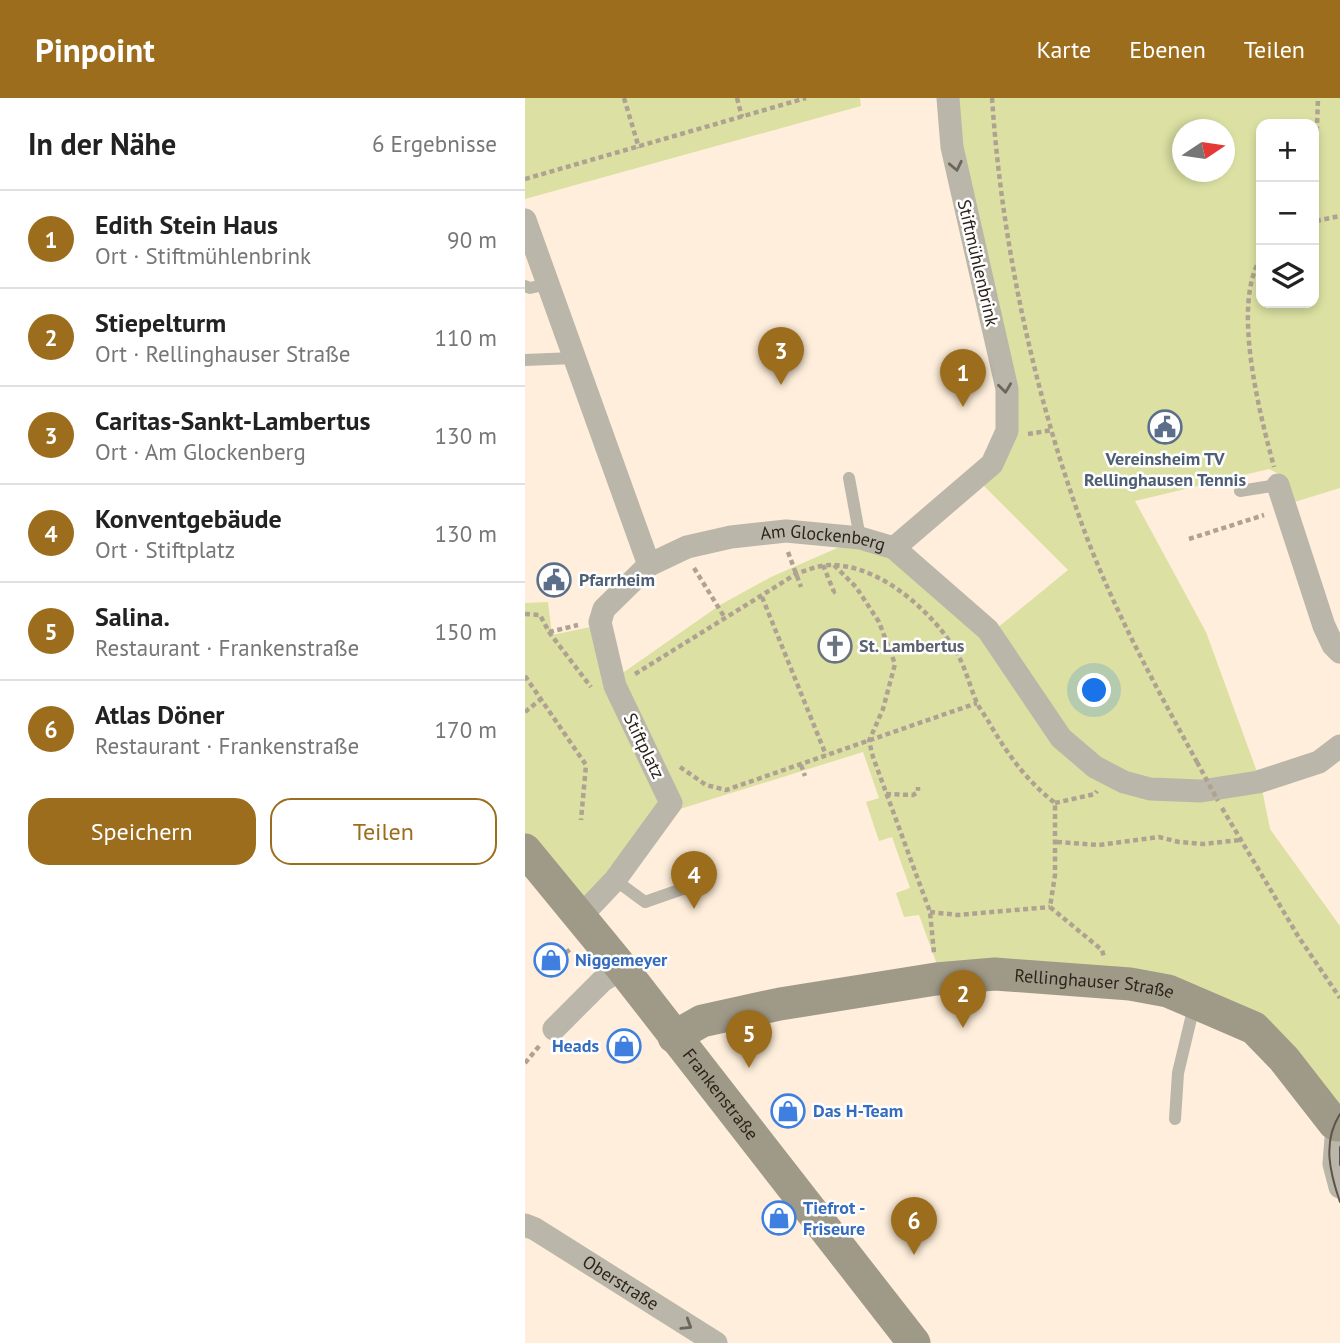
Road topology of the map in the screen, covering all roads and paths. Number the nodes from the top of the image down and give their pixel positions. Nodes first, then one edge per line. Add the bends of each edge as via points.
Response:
1 (624, 98) edge
2 (737, 98) edge
3 (806, 98) edge
4 (948, 98) edge
5 (992, 98) edge
6 (1318, 98) edge
7 (743, 117) junction
8 (639, 148) junction
9 (525, 179) edge
10 (1315, 182) edge
11 (1340, 215) edge
12 (525, 220) edge
13 (1319, 221) edge
14 (1256, 265) edge
15 (548, 284) junction
16 (525, 286) edge
17 (574, 358) junction
18 (525, 360) edge
19 (849, 478) dead end
20 (1278, 485) junction
21 (1240, 491) dead end
22 (1285, 509) junction
23 (860, 538) junction
24 (1189, 539) dead end
25 (687, 547) junction
26 (894, 548) junction
27 (789, 558) dead end
28 (649, 565) junction
29 (823, 565) junction
30 (834, 565) junction
31 (796, 574) junction
32 (801, 587) dead end
33 (830, 593) dead end
34 (762, 597) junction
35 (525, 614) edge
36 (725, 618) junction
37 (571, 625) dead end
38 (549, 632) junction
39 (1340, 652) edge
40 (525, 676) edge
41 (615, 686) junction
42 (541, 699) junction
43 (977, 703) junction
44 (625, 707) junction
45 (525, 712) edge
46 (869, 741) junction
47 (1340, 746) edge
48 (826, 755) junction
49 (677, 764) dead end
50 (801, 765) junction
51 (805, 776) dead end
52 (918, 787) dead end
53 (886, 794) junction
54 (1095, 794) dead end
55 (1055, 803) junction
56 (581, 820) dead end
57 (1240, 840) junction
58 (1056, 842) junction
59 (525, 849) edge
60 (615, 880) junction
61 (685, 888) dead end
62 (1050, 907) junction
63 (930, 912) junction
64 (580, 917) junction
65 (934, 951) dead end
66 (622, 968) junction
67 (1113, 984) junction
68 (1340, 998) edge
69 (1195, 1002) junction
70 (554, 1028) dead end
71 (674, 1037) junction
72 (1175, 1119) dead end
73 (1339, 1124) edge
74 (1340, 1187) edge
75 (525, 1225) edge
76 (716, 1343) edge
77 (913, 1343) edge

1 - 8 path
2 - 7 path
3 - 7 path
4 -> 26 street, Stiftmühlenbrink via 952,147 1007,389 1007,430 992,464
5 - 57 path, bridge via 999,186 1018,295 1056,442 1087,538 1144,663
6 - 10 path
7 - 8 path
8 - 9 path
11 - 13 path
12 - 15 street
14 - 20 path via 1249,290 1247,331
15 - 16 lane
15 - 17 street
17 - 18 lane
17 - 28 street
19 - 23 lane
20 - 21 lane
20 - 22 street
22 - 24 path
22 - 39 street via 1324,626
23 - 25 street, Am Glockenberg via 786,531
23 - 26 street, Am Glockenberg
25 - 28 street, Am Glockenberg
25 - 36 path
26 - 47 street, Am Glockenberg via 989,630 1061,738 1095,767 1124,782 1150,789 1201,791 1258,782 1319,762
27 - 31 path
28 - 41 street, Stiftplatz via 604,608 600,622
29 - 30 path
29 - 31 path
29 - 33 path via 834,592
30 - 43 path via 880,579 922,608 959,655
30 - 46 path via 856,587 879,622 895,664
31 - 32 path
31 - 34 path
34 - 36 path
34 - 48 path
35 - 38 path via 540,615
36 - 41 path
37 - 38 path
38 - 44 path via 604,703
40 - 42 path
41 - 44 street, Stiftplatz
42 - 45 path
42 - 56 path via 586,765
43 - 46 path
43 - 55 path via 1008,755
44 - 60 street, Stiftplatz via 671,803
46 - 48 path
46 - 53 path
48 - 50 path
49 - 50 path via 719,790
50 - 51 path
52 - 53 path via 913,795
53 - 63 path
54 - 55 path
55 - 58 path
57 - 58 path via 1203,844 1159,837 1099,845
57 - 68 path
58 - 62 path
59 - 64 main road, Frankenstraße
60 - 61 lane via 645,902
60 - 64 street, Stiftplatz
62 - 63 path via 958,915
62 - 67 path via 1102,950
63 - 65 path
64 - 66 main road, Frankenstraße
66 - 70 street
66 - 71 main road, Frankenstraße
67 - 69 main road, Rellinghauser Straße via 1168,991
67 - 71 main road, Rellinghauser Straße via 995,974 936,979 702,1021
69 - 72 lane via 1178,1073
69 - 73 main road, Rellinghauser Straße via 1254,1028
71 - 77 main road, Frankenstraße
73 - 74 street via 1333,1164
75 -> 76 street, Oberstraße

